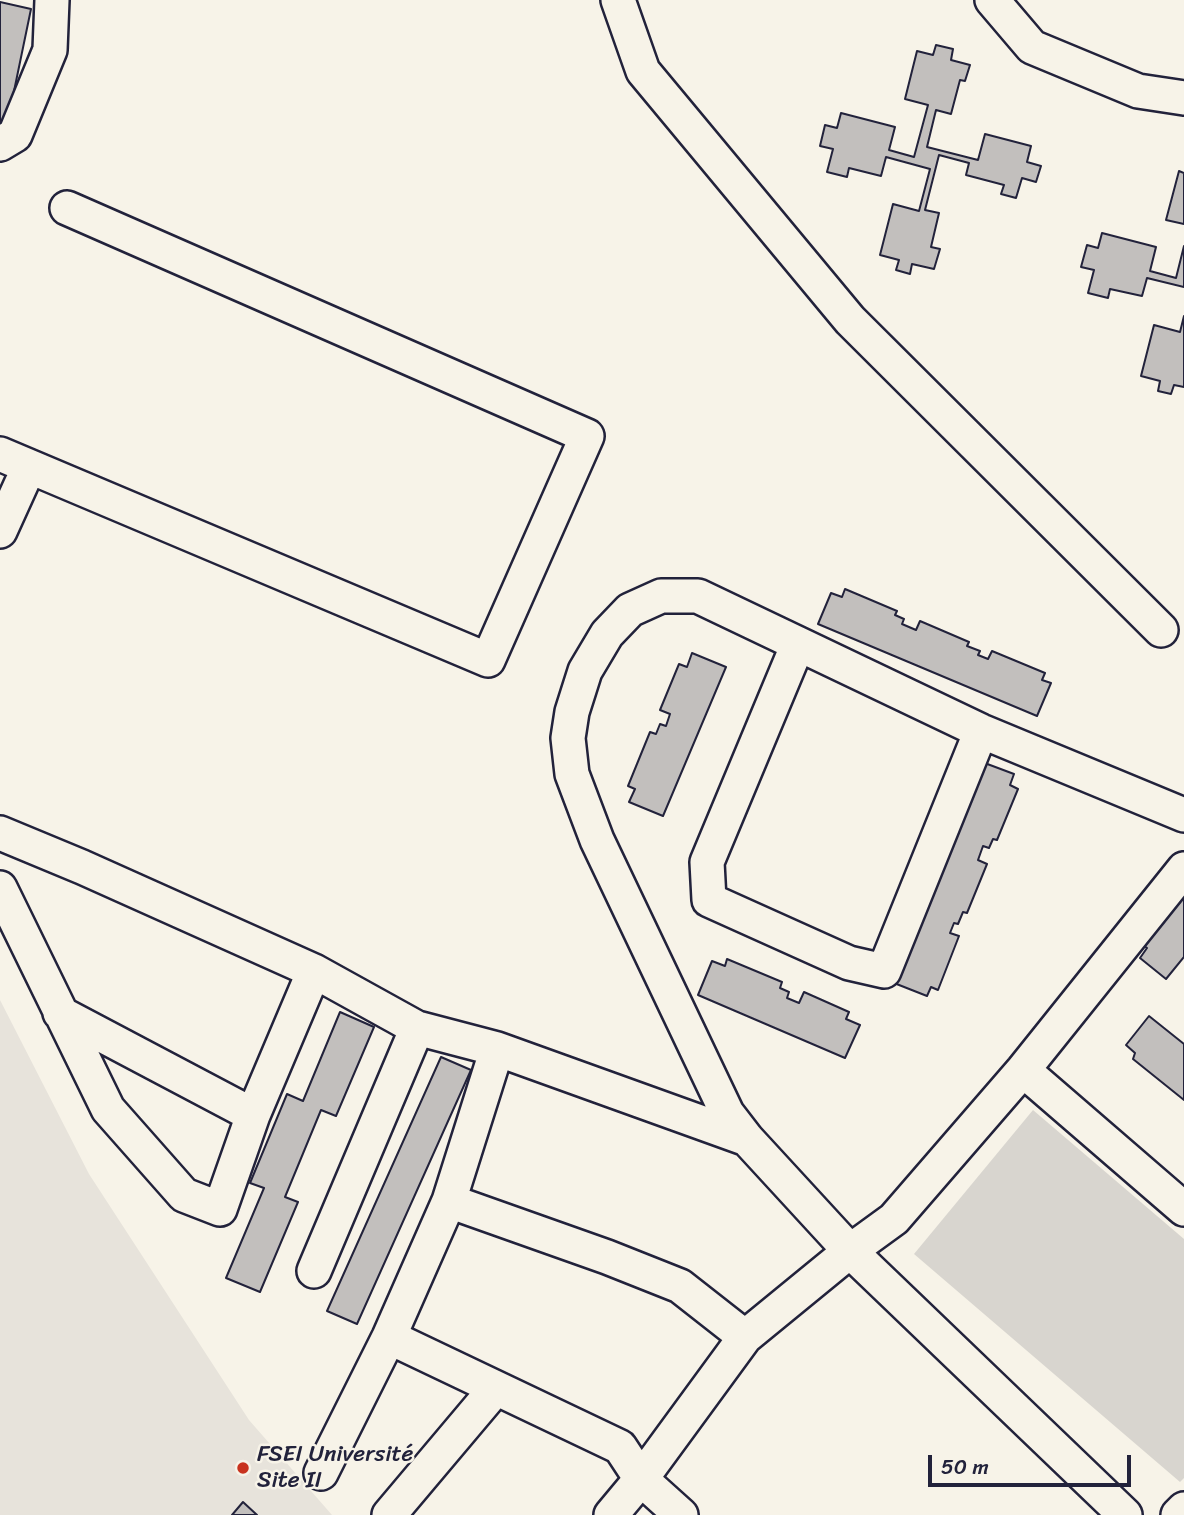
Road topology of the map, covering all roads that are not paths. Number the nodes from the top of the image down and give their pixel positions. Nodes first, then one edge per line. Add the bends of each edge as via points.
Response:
1 (52, 0) edge
2 (618, 0) edge
3 (992, 0) edge
4 (1184, 98) edge
5 (0, 144) edge
6 (67, 208) dead end
7 (14, 460) edge
8 (0, 531) edge
9 (1161, 630) dead end
10 (798, 644) junction
11 (981, 731) junction
12 (1184, 815) edge
13 (0, 833) edge
14 (1184, 869) edge
15 (0, 888) edge
16 (314, 971) junction
17 (61, 1013) junction
18 (417, 1028) junction
19 (497, 1049) junction
20 (1023, 1070) junction
21 (253, 1115) junction
22 (747, 1139) junction
23 (449, 1201) junction
24 (1184, 1209) edge
25 (850, 1251) junction
26 (314, 1270) dead end
27 (389, 1337) junction
28 (745, 1337) junction
29 (496, 1388) junction
30 (321, 1473) dead end
31 (641, 1479) junction
32 (1184, 1509) edge
33 (389, 1515) edge
34 (611, 1515) edge
35 (681, 1515) edge
36 (1125, 1515) edge
37 (1178, 1515) edge

1 - 5 street via 50,50 15,135
2 - 9 street via 643,71 849,320
3 - 4 street via 1032,47 1138,92
6 - 7 street via 587,436 488,660
7 - 8 street
10 - 11 street
10 - 11 street via 707,862 709,900 849,963 884,971
10 - 22 street via 698,596 661,596 631,610 607,634 585,671 568,738 572,774 597,840 727,1113
11 - 12 street
13 - 16 street
14 - 20 street
15 - 17 street
16 - 18 street
16 - 21 street
17 - 21 street
17 - 21 street via 108,1109 184,1195 220,1209
18 - 19 street
18 - 26 street
19 - 22 street
19 - 23 street
20 - 24 street
20 - 25 street via 894,1219
22 - 25 street
23 - 27 street
23 - 28 street via 680,1286
25 - 28 street
25 - 36 street
27 - 29 street
27 - 30 street
28 - 31 street
29 - 31 street via 620,1447
29 - 33 street
31 - 34 street
31 - 35 street
32 - 37 street

